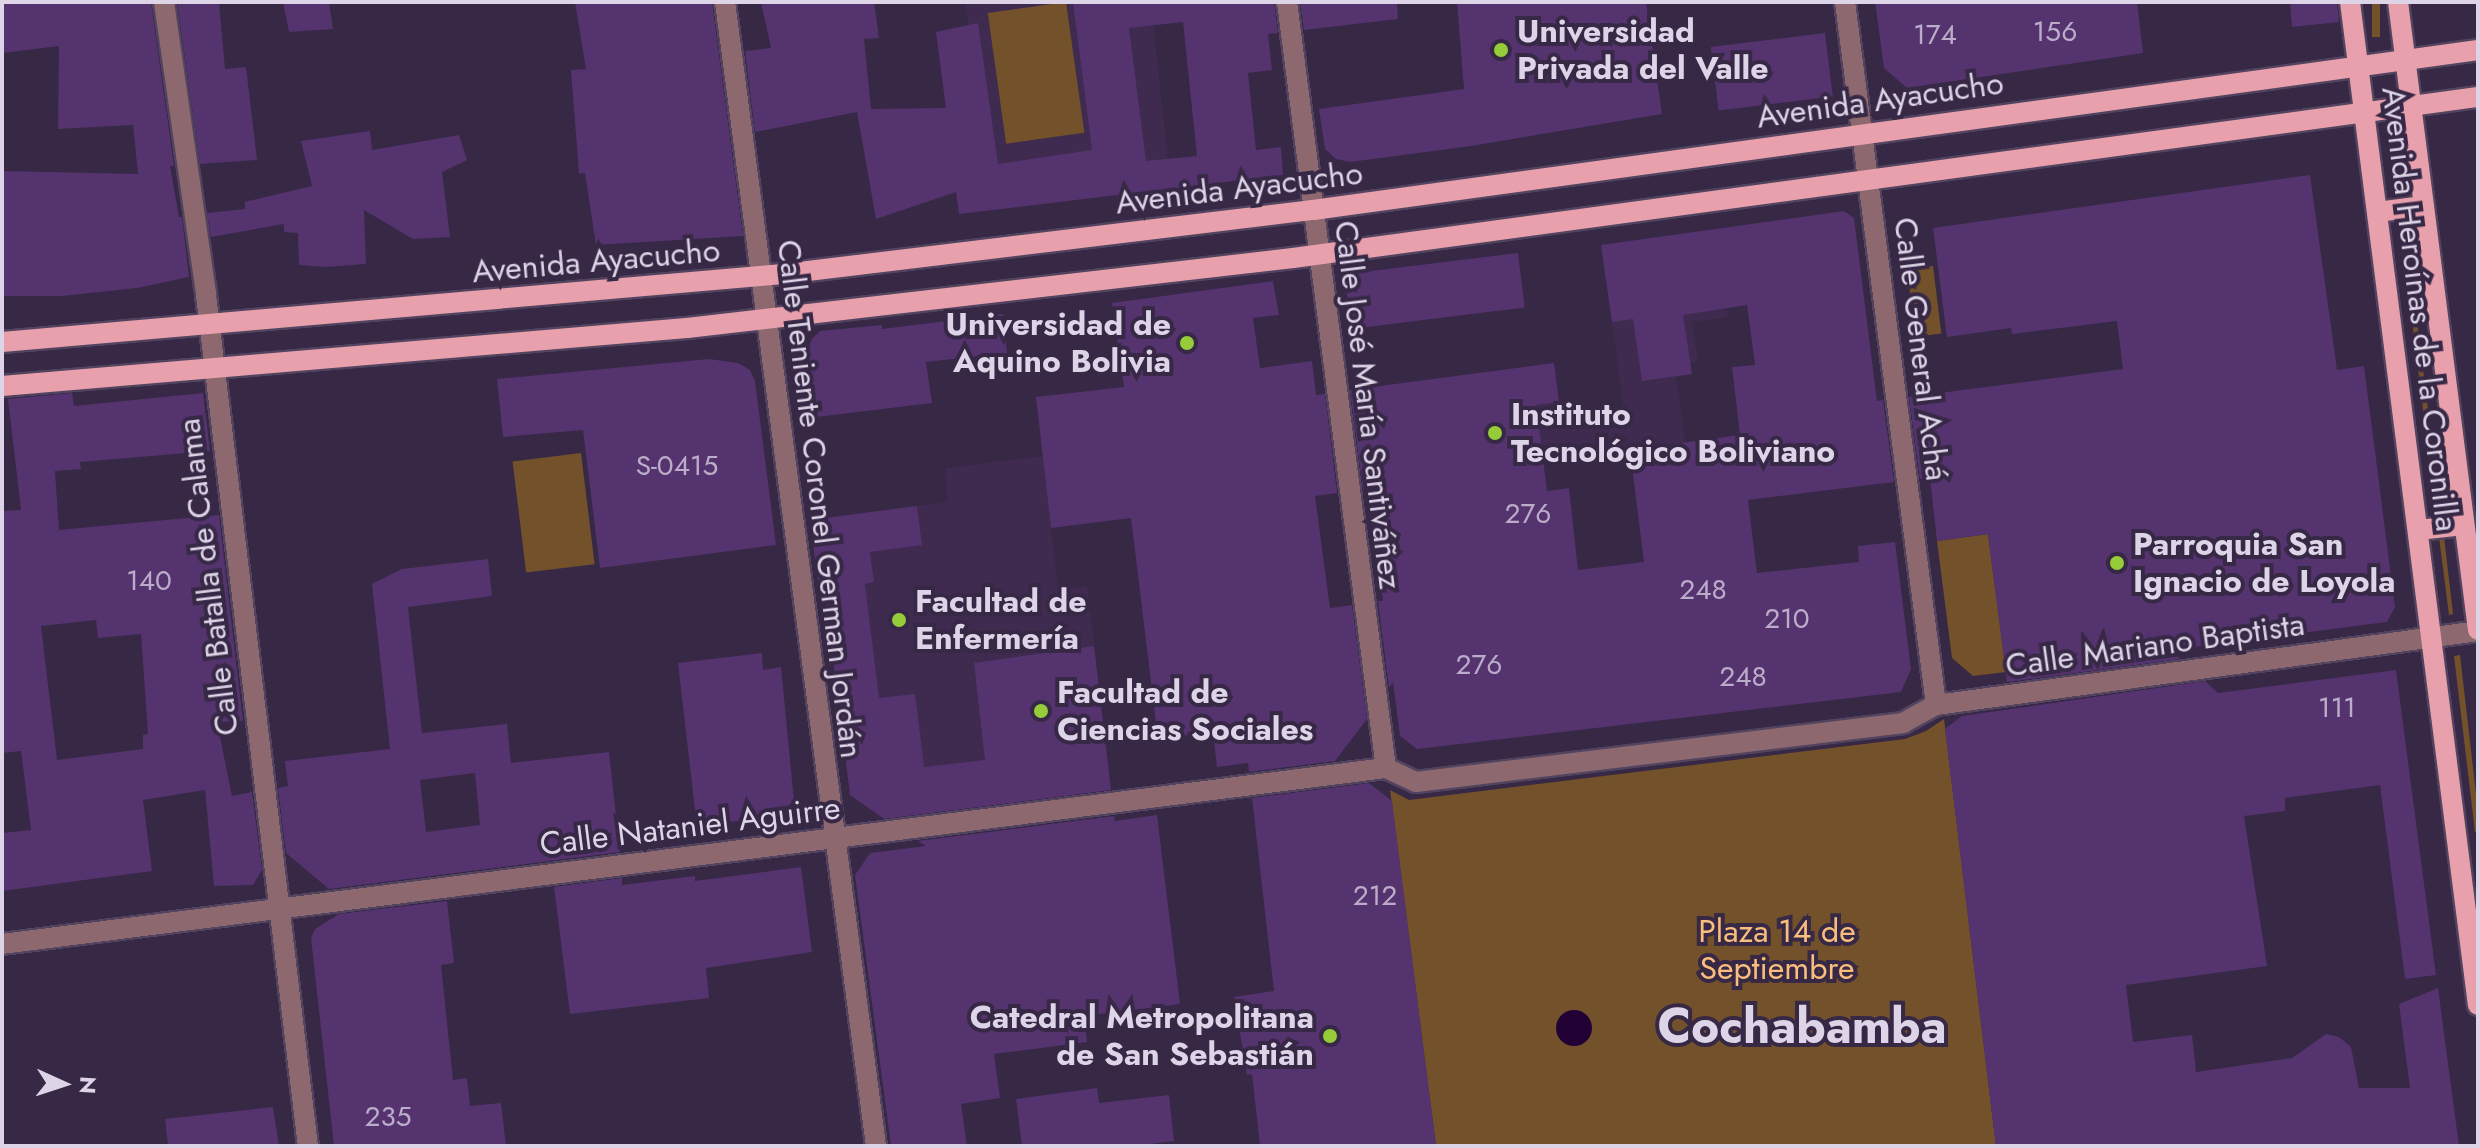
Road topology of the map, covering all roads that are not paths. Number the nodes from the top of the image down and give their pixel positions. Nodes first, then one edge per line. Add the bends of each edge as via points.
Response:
1 (164, 2) edge
2 (725, 2) edge
3 (1287, 2) edge
4 (1845, 2) edge
5 (2350, 2) edge
6 (2398, 2) edge
7 (2478, 50) edge
8 (2405, 60) junction
9 (2359, 66) junction
10 (2478, 97) edge
11 (2412, 107) junction
12 (2364, 112) junction
13 (1862, 132) junction
14 (1869, 180) junction
15 (2424, 206) junction
16 (1313, 210) junction
17 (2377, 212) junction
18 (1319, 255) junction
19 (760, 276) junction
20 (765, 319) junction
21 (208, 322) junction
22 (2, 342) edge
23 (213, 368) junction
24 (2, 386) edge
25 (2464, 525) junction
26 (2418, 530) junction
27 (2478, 630) edge
28 (2432, 637) junction
29 (1936, 705) junction
30 (1386, 768) junction
31 (834, 838) junction
32 (2469, 858) edge
33 (277, 910) junction
34 (2, 944) edge
35 (2478, 1005) edge
36 (308, 1146) edge
37 (876, 1146) edge

1 - 21 street, Calle Batalla de Calama
2 - 19 street, Calle Teniente Coronel German Jordán
3 - 16 street, Calle José María Santiváñez
4 - 13 street, Calle General Achá
5 - 9 main road, Avenida Heroínas de la Coronilla
6 - 8 main road, Avenida Heroínas de la Coronilla
7 - 8 main road, Avenida Ayacucho
8 - 9 main road, Avenida Ayacucho
8 - 11 main road, Avenida Heroínas de la Coronilla
9 - 12 main road, Avenida Heroínas de la Coronilla
9 - 13 main road, Avenida Ayacucho
10 - 11 main road
11 - 12 main road
11 - 15 main road, Avenida Heroínas de la Coronilla
12 - 14 main road
12 - 17 main road, Avenida Heroínas de la Coronilla
13 - 14 street, Calle General Achá
13 - 16 main road, Avenida Ayacucho
14 - 18 main road
14 - 29 street, Calle General Achá
15 - 17 main road
15 - 25 main road, Avenida Heroínas de la Coronilla
16 - 18 street, Calle José María Santiváñez
16 - 19 main road, Avenida Ayacucho
17 - 26 main road, Avenida Heroínas de la Coronilla
18 - 20 main road
18 - 30 street, Calle José María Santiváñez
19 - 20 street, Calle Teniente Coronel German Jordán
19 - 21 main road, Avenida Ayacucho
20 - 23 main road
20 - 31 street, Calle Teniente Coronel German Jordán
21 - 22 main road, Avenida Ayacucho
21 - 23 street, Calle Batalla de Calama
23 - 24 main road
23 - 33 street, Calle Batalla de Calama
25 - 26 main road
25 - 27 main road, Avenida Heroínas de la Coronilla
26 - 28 main road, Avenida Heroínas de la Coronilla
27 - 28 street, Calle Mariano Baptista
28 - 29 street, Calle Mariano Baptista
28 - 32 main road, Avenida Heroínas de la Coronilla
29 - 30 street via 1903,723 1416,782
30 - 31 street, Calle Nataniel Aguirre
31 - 33 street, Calle Nataniel Aguirre
31 - 37 street, Calle Teniente Coronel German Jordán
32 - 35 main road, Avenida Heroínas de la Coronilla
33 - 34 street, Calle Nataniel Aguirre
33 - 36 street, Calle Batalla de Calama

